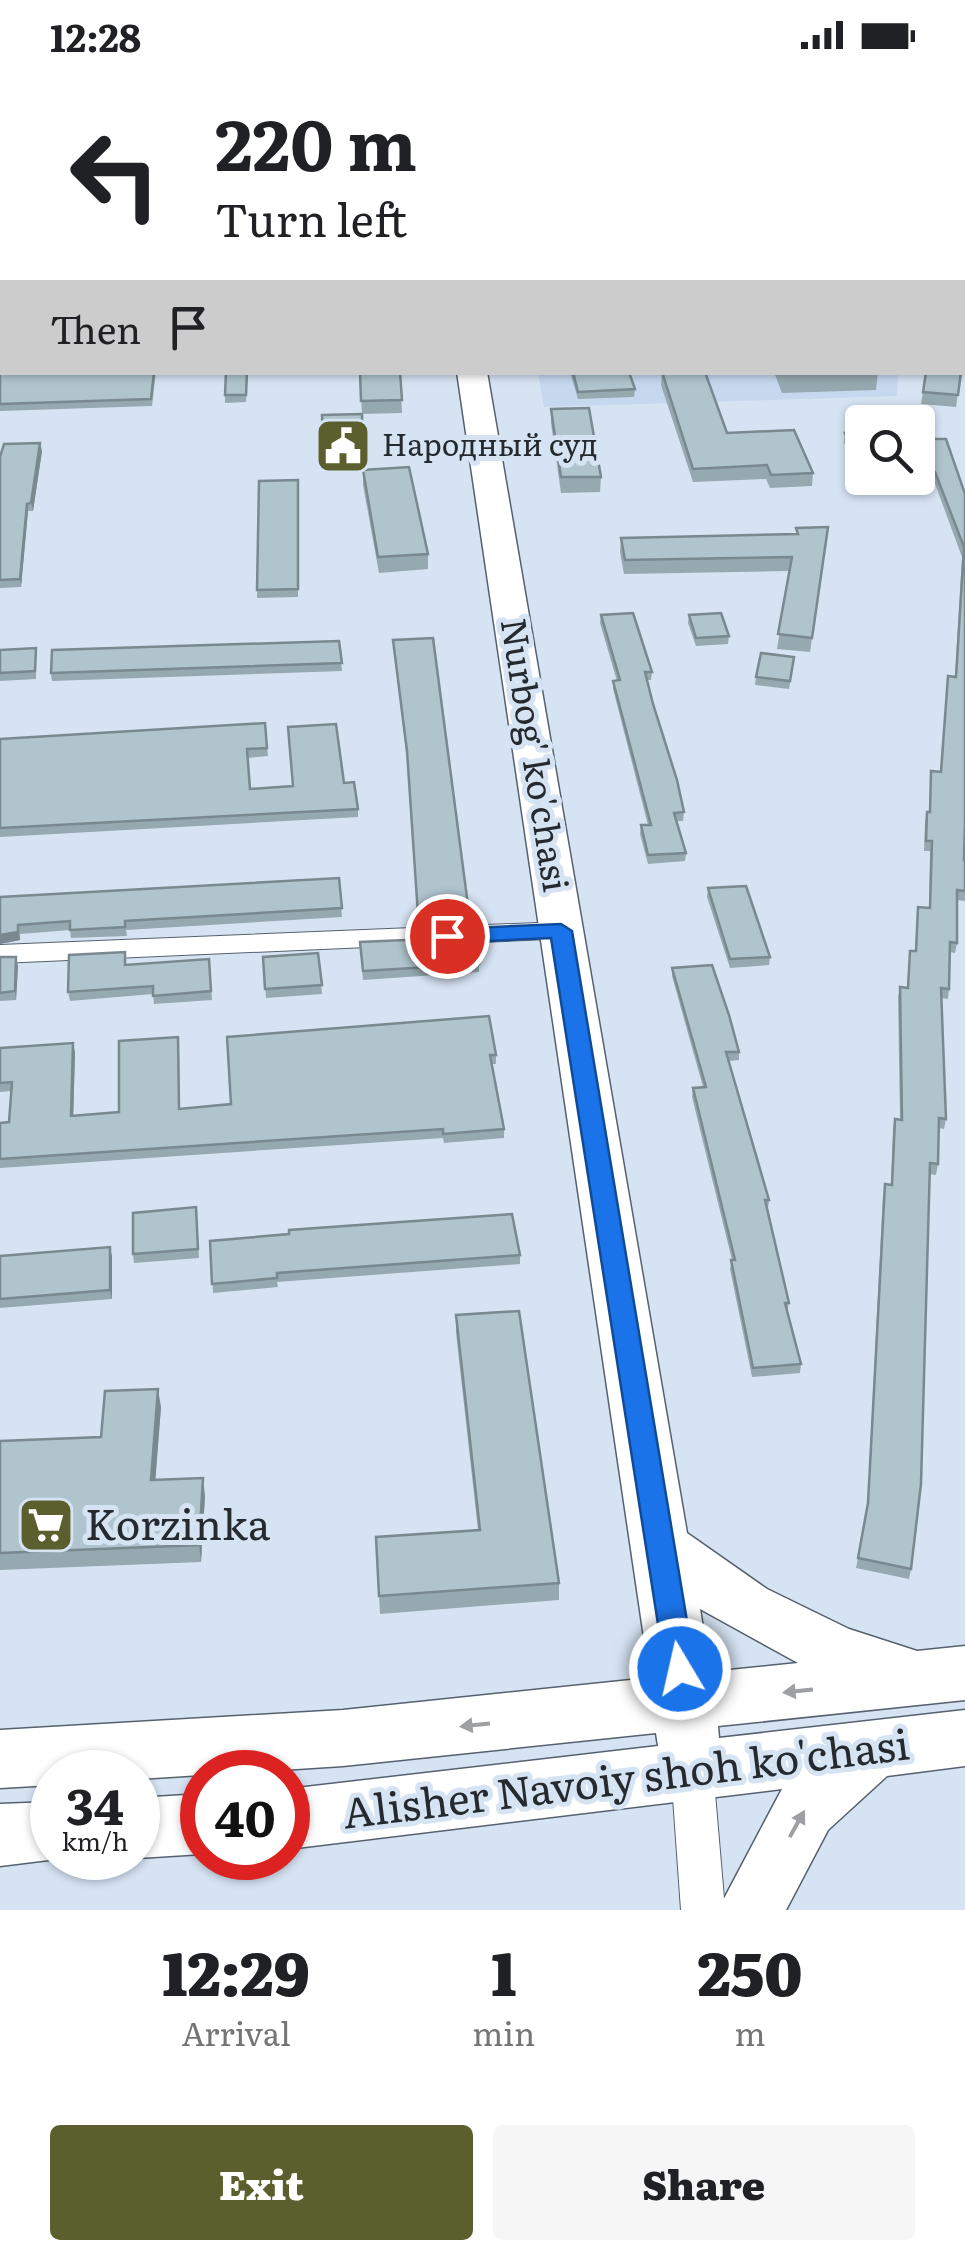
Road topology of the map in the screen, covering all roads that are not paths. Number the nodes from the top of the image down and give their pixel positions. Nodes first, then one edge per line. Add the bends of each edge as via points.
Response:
1 (472, 375) edge
2 (561, 931) junction
3 (0, 954) edge
4 (660, 1544) junction
5 (945, 1676) edge
6 (685, 1703) junction
7 (965, 1738) edge
8 (872, 1749) junction
9 (0, 1760) edge
10 (692, 1770) junction
11 (310, 1816) edge
12 (30, 1833) edge
13 (0, 1834) edge
14 (703, 1910) edge
15 (750, 1910) edge

1 - 2 street, Nurbog' ko'chasi
2 - 3 street
2 - 4 street, Nurbog' ko'chasi
4 - 5 street via 724,1597 780,1630 860,1661
4 - 6 street, Nurbog' ko'chasi
5 -> 6 street, Alisher Navoiy shoh ko'chasi
6 -> 9 street, Alisher Navoiy shoh ko'chasi via 343,1738
6 - 10 street, Nurbog' ko'chasi
7 - 8 street, Alisher Navoiy shoh ko'chasi
8 - 10 street, Alisher Navoiy shoh ko'chasi
15 -> 8 street via 805,1810
10 - 11 street, Alisher Navoiy shoh ko'chasi
10 - 14 street, Nurbog' ko'chasi
12 - 13 street

